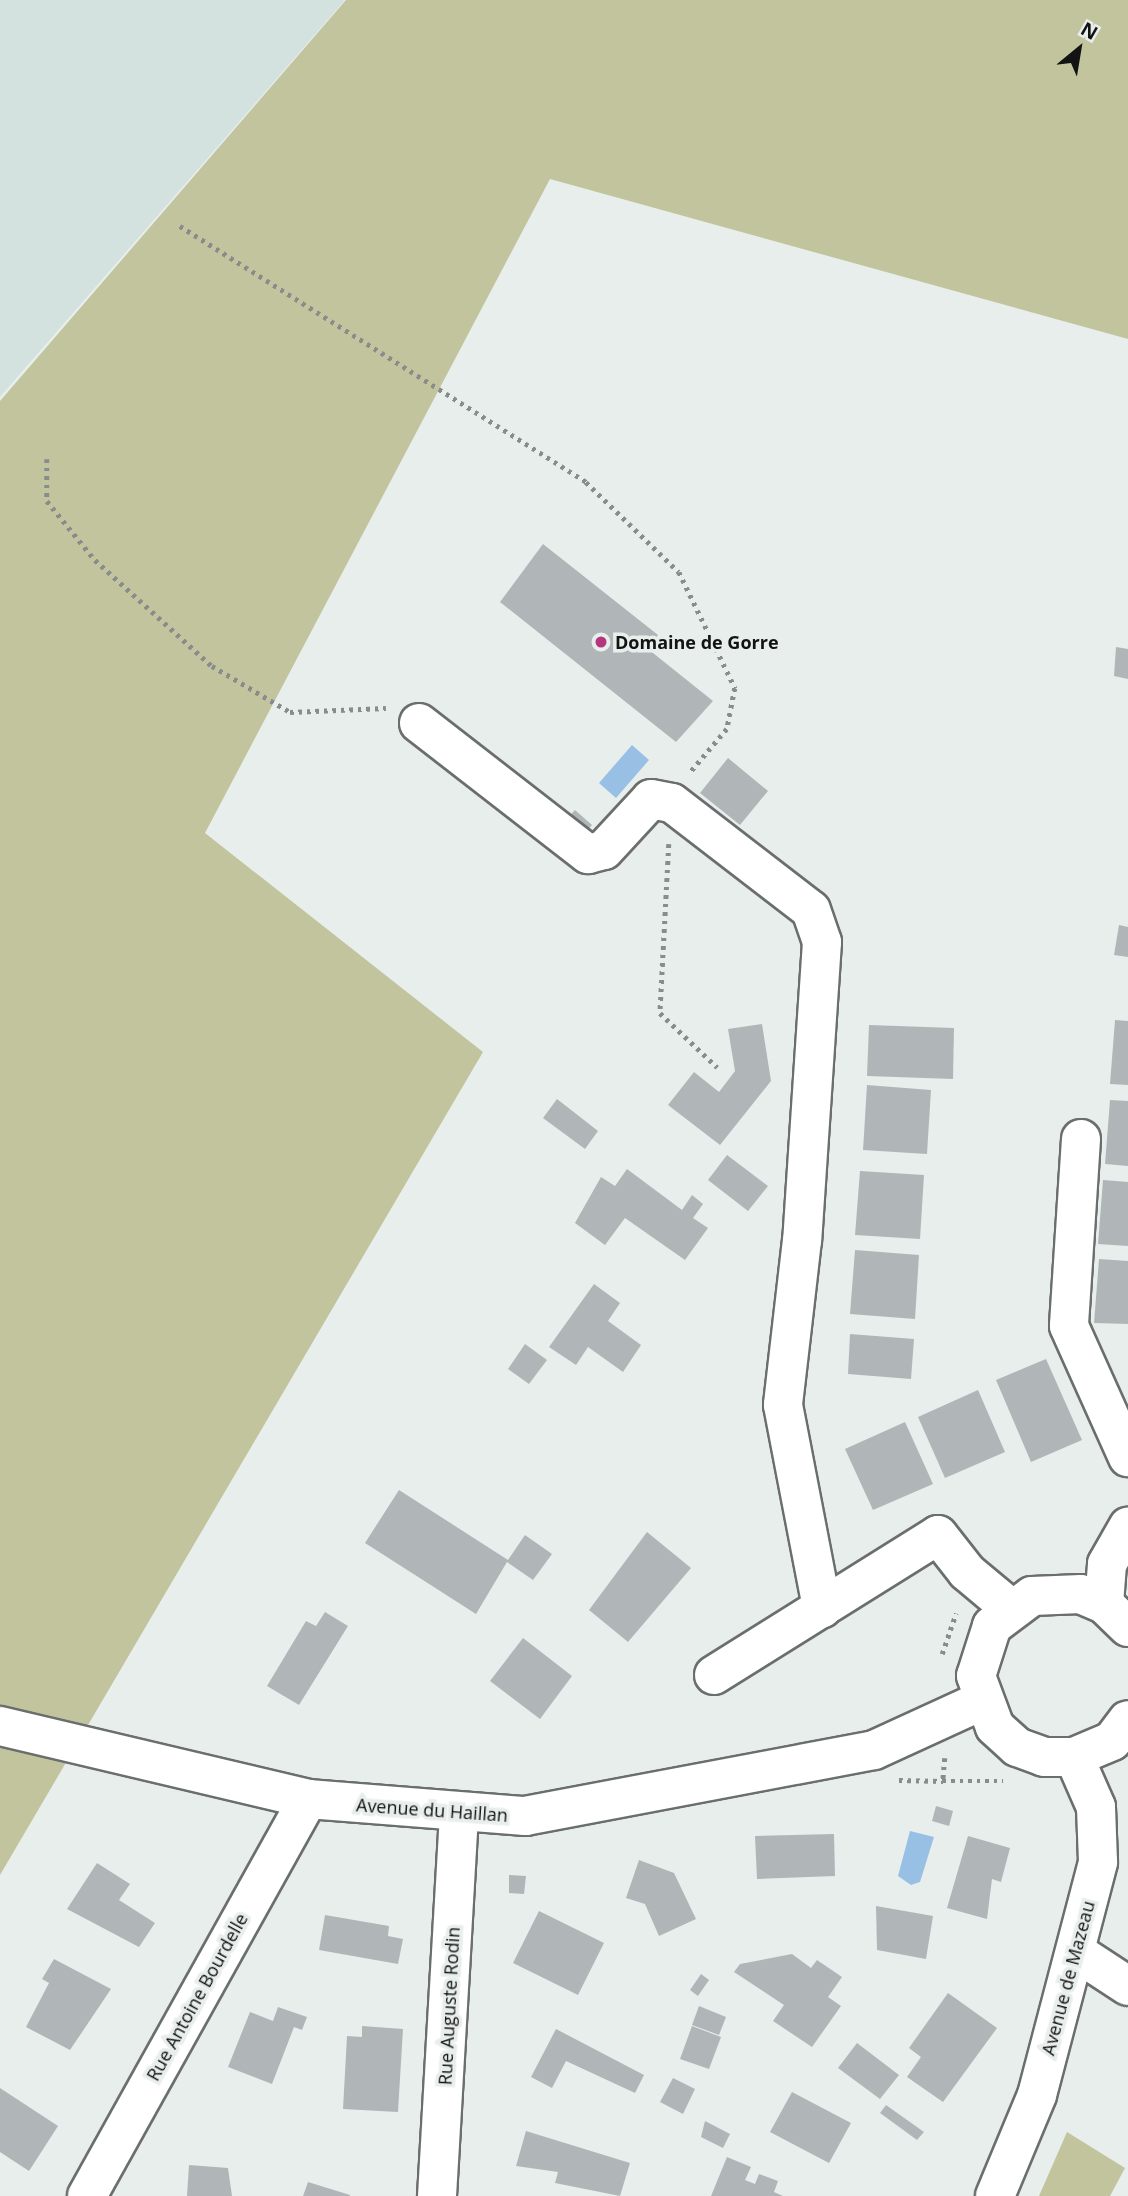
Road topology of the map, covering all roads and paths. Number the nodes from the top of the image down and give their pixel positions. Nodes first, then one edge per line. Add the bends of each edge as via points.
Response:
1 (180, 226) dead end
2 (47, 459) dead end
3 (419, 723) joint
4 (672, 803) junction
5 (717, 1066) dead end
6 (1081, 1139) dead end
7 (1128, 1457) edge
8 (1128, 1527) edge
9 (822, 1608) junction
10 (1010, 1608) junction
11 (1116, 1616) edge
12 (714, 1675) dead end
13 (981, 1701) junction
14 (1128, 1720) edge
15 (0, 1726) edge
16 (1074, 1758) junction
17 (308, 1799) junction
18 (459, 1815) junction
19 (1076, 1952) junction
20 (1128, 1986) edge
21 (87, 2196) edge
22 (437, 2196) edge
23 (995, 2196) edge

1 - 4 path via 586,482 679,572 735,688 727,729
2 - 3 path via 47,501 95,560 212,666 290,712 384,707
3 - 4 street via 588,854 604,850 651,799
4 - 5 path via 660,1013
4 - 9 street via 811,909 822,942 802,1240 783,1405
6 - 7 street via 1069,1326
8 - 11 street via 1107,1564
9 - 10 street via 938,1535 967,1572
9 - 12 street
10 - 11 street via 1056,1592
10 - 13 street via 980,1650
13 - 16 street via 995,1727 1017,1747 1044,1757
13 - 18 street, Avenue du Haillan via 874,1750 525,1816
14 - 16 street via 1112,1741
15 - 17 street, Avenue du Haillan
16 - 19 street, Avenue de Mazeau via 1096,1807 1100,1847
17 - 18 street, Avenue du Haillan
17 - 21 street, Rue Antoine Bourdelle
18 - 22 street, Rue Auguste Rodin
19 - 20 street
19 - 23 street, Avenue de Mazeau via 1037,2095

